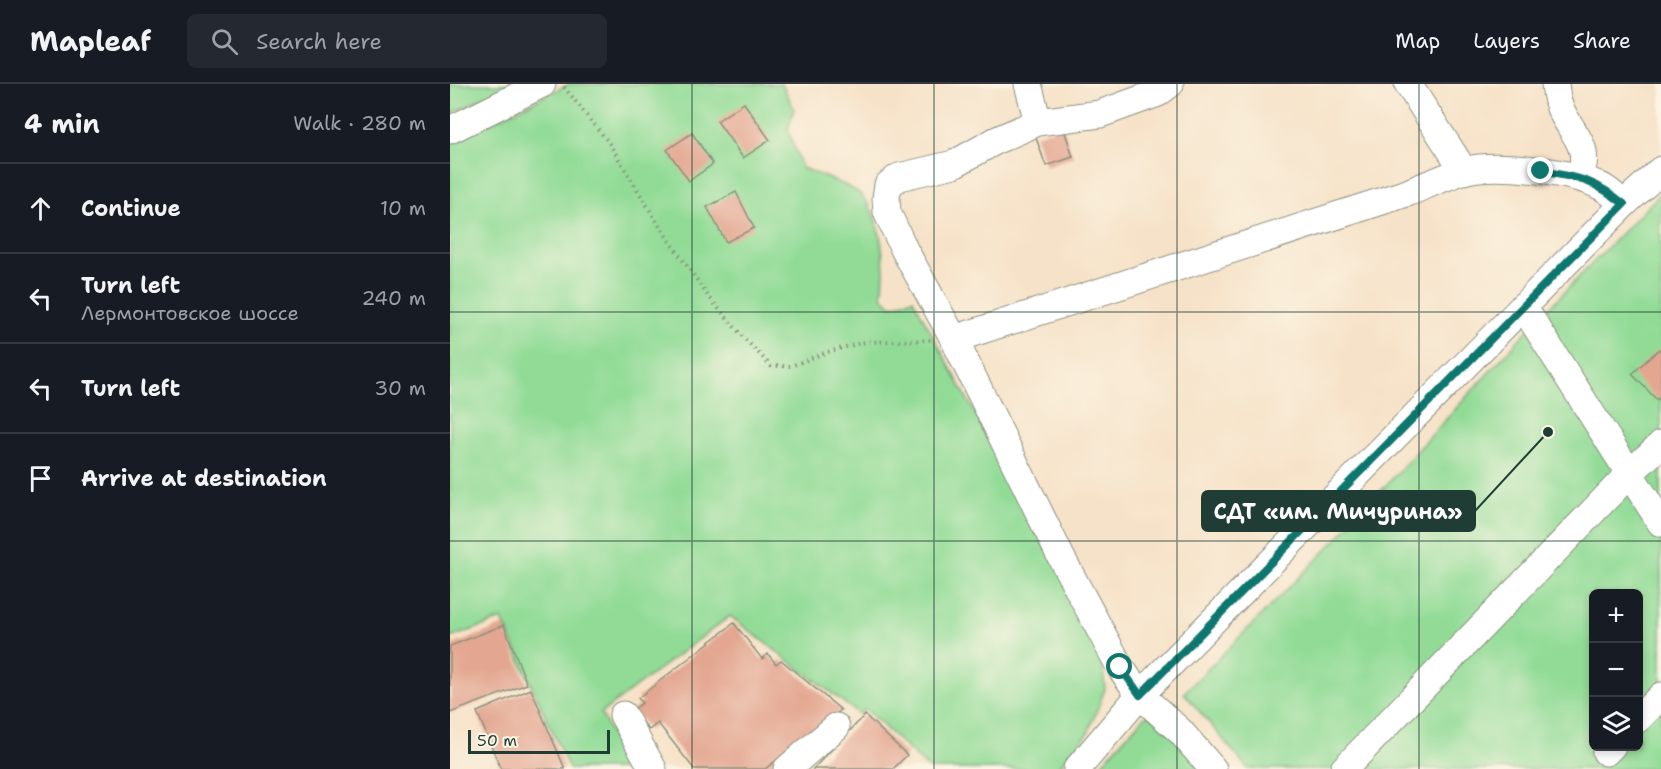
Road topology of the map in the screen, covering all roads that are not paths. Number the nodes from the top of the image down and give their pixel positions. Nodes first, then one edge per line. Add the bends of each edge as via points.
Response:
1 (542, 84) edge
2 (1028, 84) edge
3 (1170, 84) edge
4 (1408, 84) edge
5 (1555, 84) edge
6 (1038, 122) junction
7 (450, 129) edge
8 (1661, 170) edge
9 (1464, 171) junction
10 (1579, 178) junction
11 (1624, 204) junction
12 (1523, 306) junction
13 (954, 339) junction
14 (1661, 444) edge
15 (1630, 473) junction
16 (1661, 523) edge
17 (1140, 695) junction
18 (1661, 696) edge
19 (1643, 714) edge
20 (623, 715) dead end
21 (836, 727) dead end
22 (653, 769) edge
23 (787, 769) edge
24 (1077, 769) edge
25 (1213, 769) edge
26 (1344, 769) edge

1 - 7 street
2 - 6 street
3 - 6 street via 1158,93 1100,114
4 - 9 street
5 - 10 street via 1559,106 1585,151
6 - 13 street via 954,164 899,177 888,185 887,212
8 - 11 street
9 - 10 street via 1501,168
9 - 13 street
10 - 11 street via 1603,187
11 - 12 street
12 - 15 street
12 - 17 street
13 - 17 street via 1060,555 1120,667
14 - 15 street
15 - 16 street
15 - 26 street
17 - 24 street
17 - 25 street
18 - 19 street
20 - 22 street
21 - 23 street

